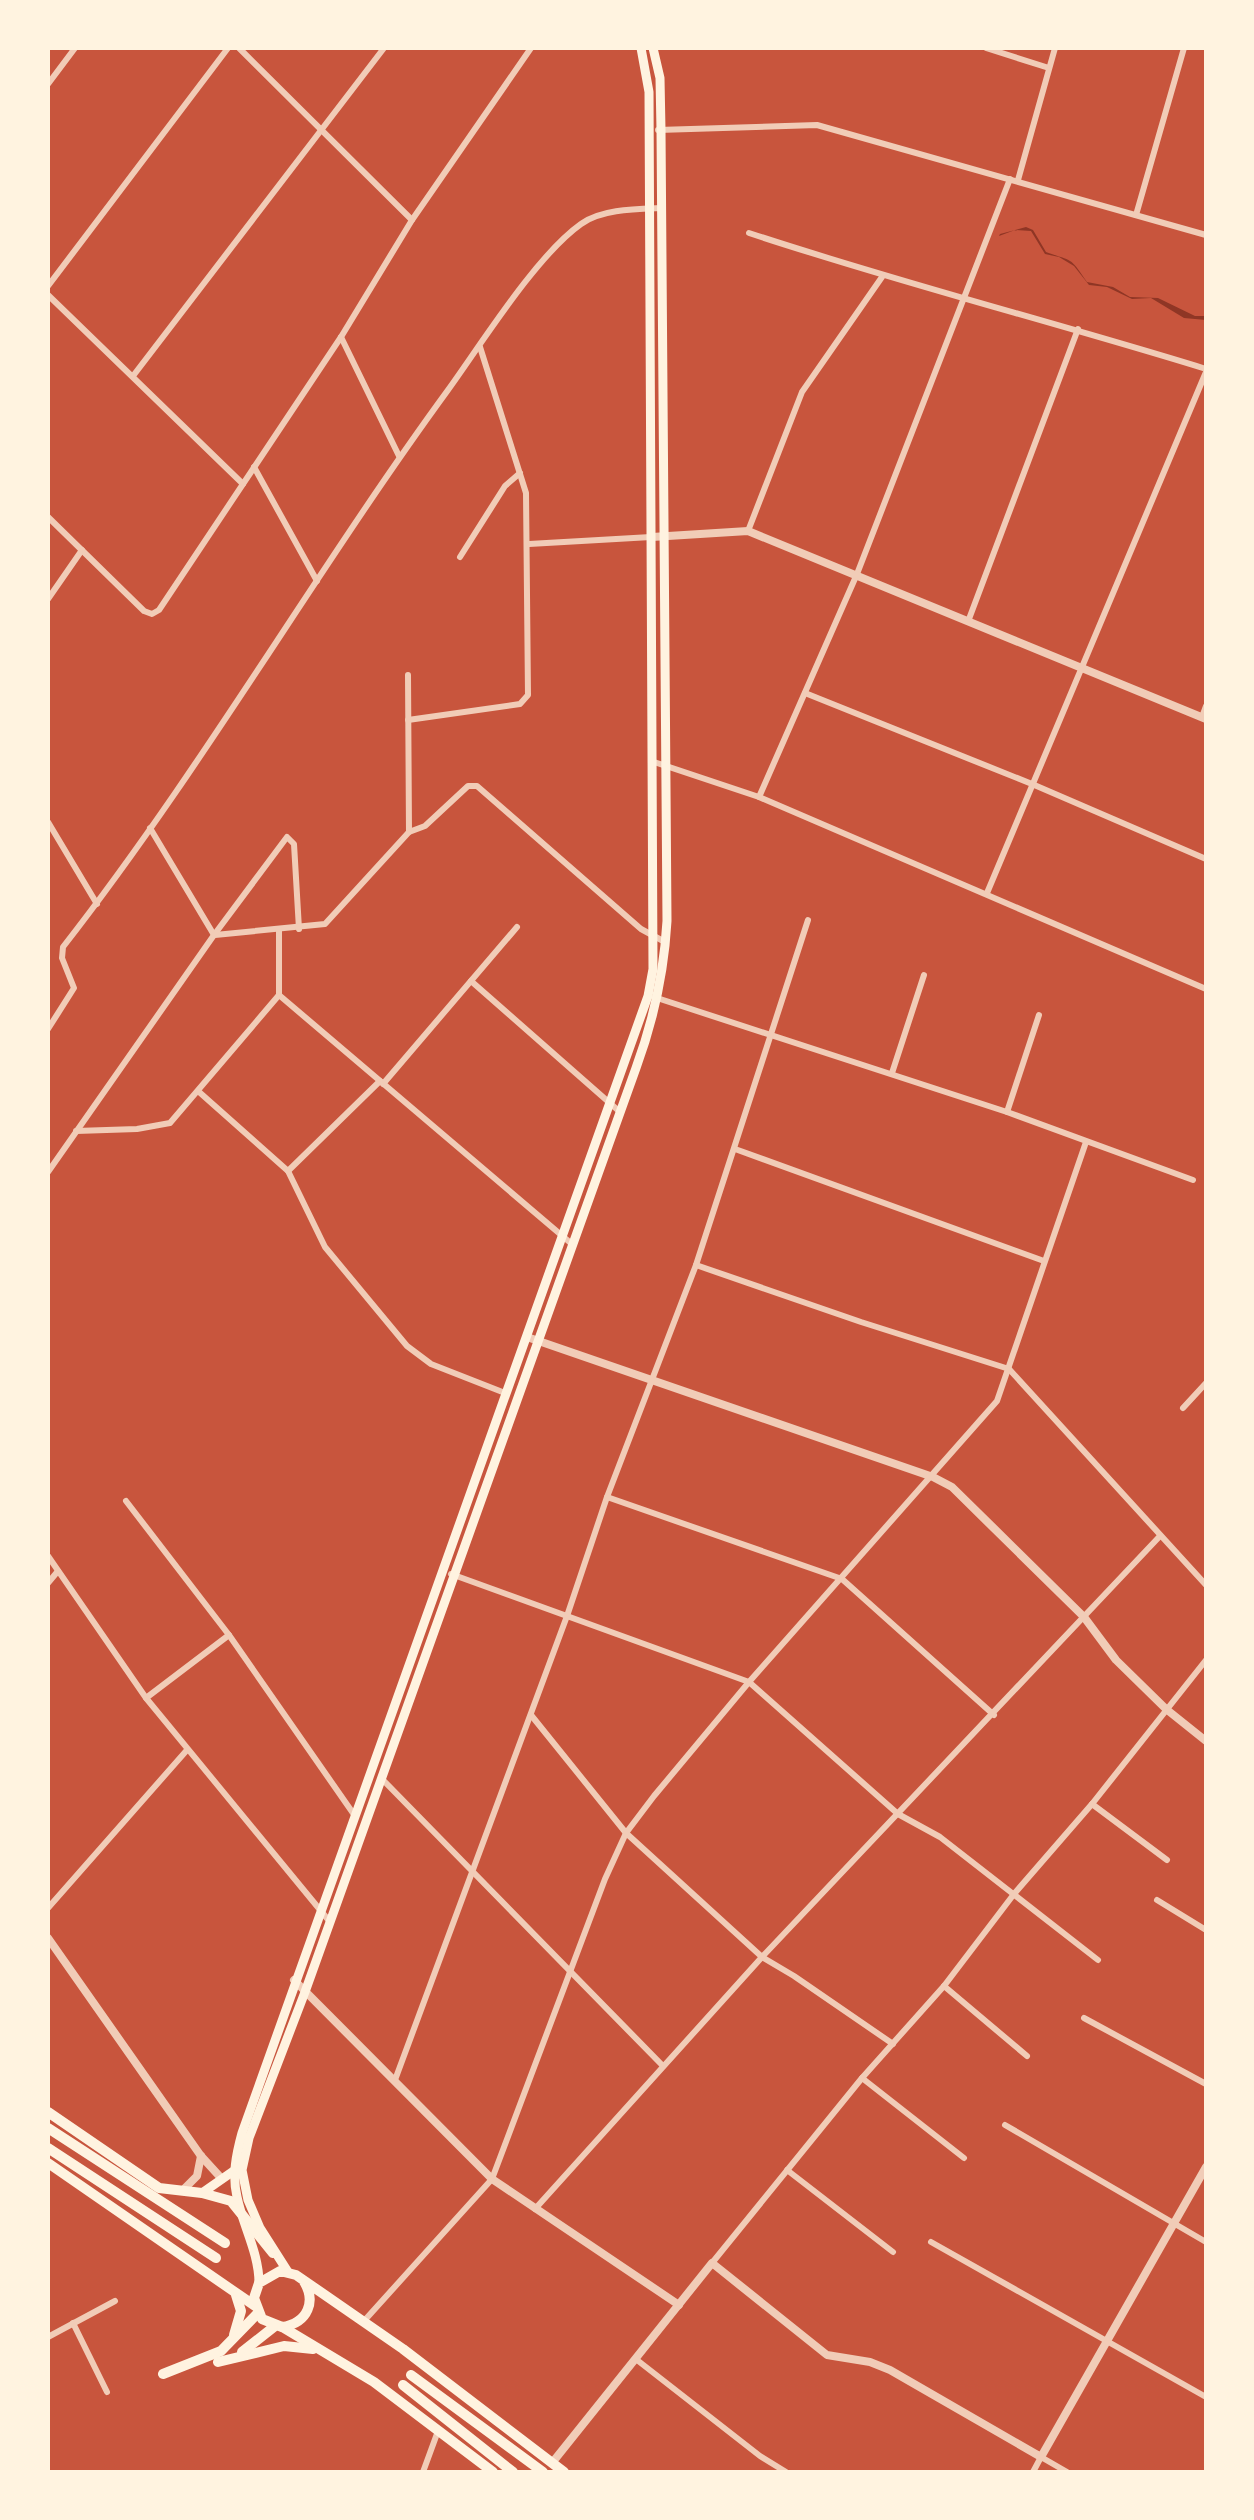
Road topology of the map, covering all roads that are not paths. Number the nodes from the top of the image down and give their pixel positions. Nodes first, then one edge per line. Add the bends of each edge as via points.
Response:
1 (76, 48) edge
2 (228, 48) edge
3 (239, 48) edge
4 (384, 48) edge
5 (531, 48) edge
6 (641, 48) edge
7 (654, 48) edge
8 (986, 48) edge
9 (1056, 48) edge
10 (1184, 48) edge
11 (1050, 68) junction
12 (48, 84) edge
13 (649, 130) junction
14 (661, 130) junction
15 (322, 131) junction
16 (1014, 180) junction
17 (650, 208) junction
18 (662, 208) junction
19 (1136, 214) junction
20 (412, 220) junction
21 (749, 233) dead end
22 (1206, 236) edge
23 (882, 277) junction
24 (48, 286) edge
25 (48, 294) edge
26 (965, 300) junction
27 (1078, 329) junction
28 (340, 337) junction
29 (479, 346) junction
30 (1206, 371) edge
31 (134, 376) junction
32 (399, 456) junction
33 (254, 467) junction
34 (520, 473) junction
35 (243, 484) junction
36 (48, 518) edge
37 (748, 530) junction
38 (658, 538) junction
39 (529, 544) junction
40 (82, 550) junction
41 (460, 558) dead end
42 (857, 574) junction
43 (317, 581) junction
44 (48, 599) edge
45 (968, 620) junction
46 (1082, 667) junction
47 (408, 675) dead end
48 (804, 693) junction
49 (1206, 706) edge
50 (1204, 718) edge
51 (408, 720) junction
52 (654, 762) junction
53 (666, 766) junction
54 (1032, 784) junction
55 (758, 797) junction
56 (48, 822) edge
57 (150, 828) junction
58 (409, 832) junction
59 (1206, 860) edge
60 (988, 892) junction
61 (97, 904) junction
62 (808, 920) dead end
63 (516, 927) dead end
64 (299, 928) junction
65 (279, 930) junction
66 (214, 935) junction
67 (654, 938) junction
68 (666, 942) junction
69 (924, 975) dead end
70 (471, 981) junction
71 (1206, 989) edge
72 (278, 995) junction
73 (648, 996) junction
74 (659, 998) junction
75 (1039, 1015) dead end
76 (48, 1030) edge
77 (773, 1036) junction
78 (892, 1074) junction
79 (381, 1083) junction
80 (198, 1091) junction
81 (610, 1103) junction
82 (621, 1112) junction
83 (1007, 1112) junction
84 (76, 1131) junction
85 (1086, 1142) junction
86 (735, 1150) junction
87 (288, 1171) junction
88 (48, 1172) edge
89 (1192, 1180) dead end
90 (563, 1238) junction
91 (573, 1246) junction
92 (1044, 1262) junction
93 (696, 1265) junction
94 (528, 1337) junction
95 (539, 1340) junction
96 (1009, 1369) junction
97 (654, 1378) junction
98 (1206, 1382) edge
99 (507, 1394) junction
100 (1182, 1408) dead end
101 (934, 1476) junction
102 (608, 1497) junction
103 (126, 1501) dead end
104 (1160, 1536) junction
105 (48, 1556) edge
106 (58, 1571) junction
107 (443, 1572) junction
108 (454, 1575) junction
109 (842, 1579) junction
110 (48, 1582) edge
111 (1206, 1585) edge
112 (568, 1616) junction
113 (1084, 1617) junction
114 (230, 1634) junction
115 (1206, 1660) edge
116 (750, 1682) junction
117 (146, 1698) junction
118 (1166, 1710) junction
119 (531, 1715) junction
120 (994, 1715) junction
121 (1206, 1741) edge
122 (187, 1750) junction
123 (381, 1778) junction
124 (360, 1802) junction
125 (1092, 1804) junction
126 (372, 1806) junction
127 (898, 1814) junction
128 (355, 1817) junction
129 (626, 1833) junction
130 (1167, 1860) dead end
131 (472, 1873) junction
132 (1014, 1894) junction
133 (1157, 1900) dead end
134 (48, 1908) edge
135 (320, 1914) junction
136 (330, 1922) junction
137 (1206, 1930) edge
138 (48, 1938) edge
139 (762, 1958) junction
140 (1098, 1960) dead end
141 (570, 1974) junction
142 (294, 1980) junction
143 (944, 1986) junction
144 (305, 1992) junction
145 (1084, 2018) dead end
146 (893, 2044) junction
147 (1026, 2056) dead end
148 (663, 2066) junction
149 (862, 2078) junction
150 (395, 2080) junction
151 (1206, 2084) edge
152 (48, 2112) edge
153 (1005, 2125) dead end
154 (48, 2128) edge
155 (48, 2148) edge
156 (201, 2156) junction
157 (964, 2158) dead end
158 (48, 2163) edge
159 (1206, 2167) edge
160 (234, 2170) junction
161 (786, 2170) junction
162 (492, 2178) junction
163 (222, 2179) junction
164 (183, 2190) junction
165 (202, 2192) junction
166 (535, 2209) junction
167 (240, 2210) junction
168 (1174, 2224) junction
169 (931, 2242) dead end
170 (1206, 2242) edge
171 (225, 2243) dead end
172 (893, 2252) dead end
173 (273, 2253) junction
174 (216, 2258) dead end
175 (712, 2263) junction
176 (288, 2272) junction
177 (302, 2280) junction
178 (259, 2283) junction
179 (234, 2289) junction
180 (115, 2301) dead end
181 (679, 2305) junction
182 (256, 2309) junction
183 (364, 2321) junction
184 (73, 2323) junction
185 (278, 2327) junction
186 (48, 2336) edge
187 (232, 2340) junction
188 (1107, 2340) junction
189 (329, 2353) junction
190 (636, 2360) junction
191 (163, 2374) dead end
192 (411, 2375) dead end
193 (403, 2385) dead end
194 (107, 2392) dead end
195 (1206, 2397) edge
196 (439, 2430) junction
197 (1041, 2457) junction
198 (552, 2463) junction
199 (423, 2472) edge
200 (492, 2472) edge
201 (514, 2472) edge
202 (543, 2472) edge
203 (564, 2472) edge
204 (786, 2472) edge
205 (1033, 2472) edge
206 (1067, 2472) edge

1 - 12 street
2 - 24 street
3 - 15 street
4 - 15 street
5 - 20 street
6 - 13 main road
7 - 14 main road
8 - 11 street
9 - 11 street
10 - 19 street
11 - 16 street
13 - 14 street
13 - 17 main road
14 - 16 street via 816,126
14 - 18 main road
15 - 20 street
15 - 31 street
16 - 19 street
16 - 26 street
17 - 18 street
17 - 29 street via 602,214 578,225
17 - 38 main road
18 - 38 main road
19 - 22 street
20 - 28 street
21 - 23 street
23 - 26 street
23 - 37 street via 802,392
25 - 31 street
26 - 27 street
26 - 42 street
27 - 30 street
27 - 45 street
28 - 32 street
28 - 33 street
29 - 32 street
29 - 34 street
30 - 46 street
31 - 35 street
32 - 43 street
33 - 35 street
33 - 43 street
34 - 39 street
34 - 41 street
35 - 40 street via 152,614
36 - 40 street
37 - 38 street
37 - 42 street
38 - 39 street
38 - 52 main road
38 - 53 main road
39 - 51 street via 525,701
40 - 44 street
42 - 45 street
42 - 48 street
43 - 57 street
45 - 46 street
46 - 50 street
46 - 54 street
47 - 51 street
48 - 54 street
48 - 55 street
49 - 50 street
51 - 58 street
52 - 53 street
52 - 67 main road
53 - 55 street
53 - 68 main road
54 - 59 street
54 - 60 street
55 - 60 street
56 - 61 street
57 - 61 street
57 - 66 street
58 - 64 street via 325,924
58 - 67 street via 425,826 468,786 477,786
60 - 71 street
61 - 76 street via 63,947 74,988
62 - 77 street
63 - 70 street
64 - 65 street
64 - 66 street via 294,844 287,837
65 - 66 street
65 - 72 street
66 - 84 street
67 - 68 street
67 - 73 main road
68 - 74 main road
69 - 78 street
70 - 79 street
70 - 81 street
72 - 79 street
72 - 80 street
73 - 74 street
73 - 81 main road
74 - 77 street
74 - 82 main road
75 - 83 street
77 - 78 street
77 - 86 street
78 - 83 street
79 - 87 street
79 - 90 street
80 - 84 street via 160,1127
80 - 87 street
81 - 82 street
81 - 90 main road
82 - 91 main road
83 - 85 street
84 - 88 street
85 - 89 street
85 - 92 street
86 - 92 street
86 - 93 street
87 - 99 street via 326,1247 407,1346 431,1364
90 - 91 street
90 - 94 main road
91 - 95 main road
92 - 96 street
93 - 96 street
93 - 97 street
94 - 95 street
94 - 99 main road
95 - 97 street
95 - 108 main road
96 - 101 street via 997,1401
96 - 104 street
97 - 101 street
97 - 102 street
98 - 100 street
99 - 107 main road
101 - 109 street
101 - 113 street
102 - 109 street
102 - 112 street
103 - 114 street
104 - 111 street
104 - 113 street
105 - 106 street
106 - 110 street
106 - 117 street
107 - 108 street
107 - 124 main road
108 - 112 street
108 - 123 main road
109 - 116 street
109 - 120 street
112 - 116 street
112 - 119 street
113 - 118 street
113 - 120 street
114 - 117 street
114 - 128 street
115 - 118 street
116 - 127 street
116 - 129 street
117 - 122 street
118 - 121 street
118 - 125 street
119 - 129 street
119 - 131 street
120 - 127 street
122 - 134 street
122 - 135 street
123 - 126 main road
123 - 131 street
124 - 126 main road
124 - 128 main road
125 - 130 street
125 - 132 street
126 - 136 main road
127 - 132 street
127 - 139 street
128 - 135 main road
129 - 139 street
129 - 141 street
131 - 141 street
131 - 150 street
132 - 140 street
132 - 143 street
133 - 137 street
135 - 136 street
135 - 142 main road
136 - 144 main road
138 - 156 street
139 - 146 street
139 - 148 street
141 - 148 street
141 - 162 street
142 - 144 street
142 - 160 main road
143 - 146 street
143 - 147 street
144 - 150 street
144 - 173 main road via 242,2170
145 - 151 street
146 - 149 street
148 - 166 street
149 - 157 street
149 - 161 street
150 - 162 street
152 - 164 highway via 159,2188
153 - 168 street
154 - 171 highway
155 - 174 highway
156 - 163 street
156 - 164 street via 197,2176
158 - 179 highway
159 - 168 street
160 - 163 main road
160 - 167 main road
161 - 172 street
161 - 175 street
162 - 166 street
162 - 183 street
163 - 165 main road
164 - 165 highway
165 - 167 highway
166 - 181 street
167 - 173 highway
167 - 178 main road
168 - 170 street
168 - 188 street
169 - 188 street
173 - 176 main road
175 - 181 street
175 - 197 street via 826,2355 890,2370
176 - 177 highway
176 - 178 highway
177 - 183 highway
177 - 185 highway via 310,2306 300,2321
178 - 182 highway
179 - 182 highway
179 - 187 highway via 242,2311
180 - 184 street
181 - 190 street
182 - 185 highway
182 - 187 highway
183 - 198 highway
184 - 186 street
184 - 194 street
185 - 189 highway
185 - 189 highway via 252,2348 218,2362 284,2346
187 - 191 highway via 221,2351
188 - 195 street
188 - 197 street
189 - 196 highway
190 - 198 street
190 - 204 street
192 - 202 highway
193 - 201 highway
196 - 199 street
196 - 200 highway
197 - 205 street
197 - 206 street
198 - 203 highway

